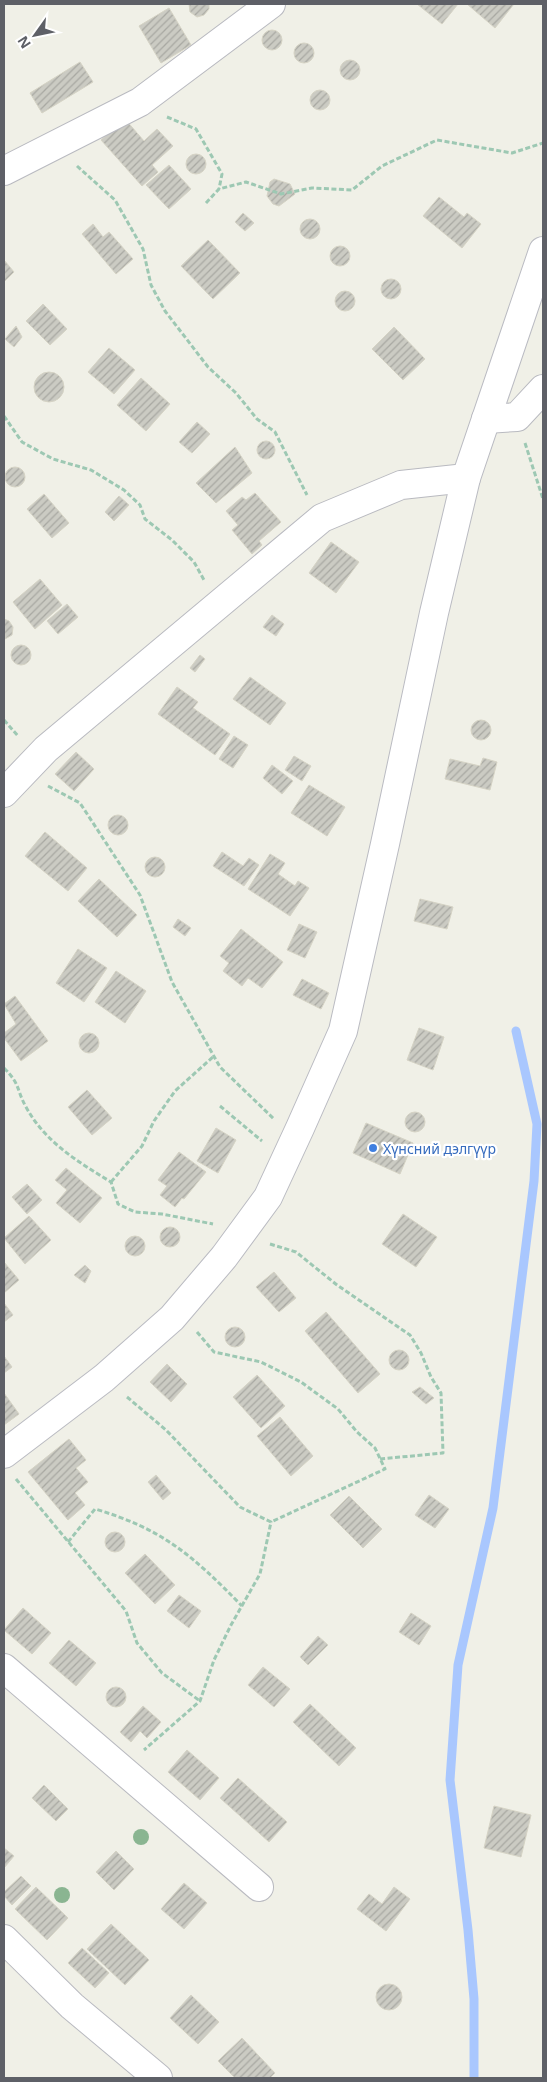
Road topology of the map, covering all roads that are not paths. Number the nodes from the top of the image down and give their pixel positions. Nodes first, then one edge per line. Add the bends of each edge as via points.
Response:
1 (271, 4) edge
2 (4, 171) edge
3 (543, 251) edge
4 (543, 388) edge
5 (486, 419) junction
6 (466, 478) junction
7 (4, 793) edge
8 (8, 1464) edge
9 (4, 1668) edge
10 (259, 1887) dead end
11 (4, 1939) edge
12 (158, 2078) edge

1 - 2 street via 140,102
3 - 5 street
4 - 5 street via 517,417
5 - 6 street
6 - 7 street via 400,485 318,521 138,670 39,757
6 - 8 street via 343,1031 296,1137 268,1197 203,1284 172,1318
9 - 10 street
11 - 12 street via 72,2006

